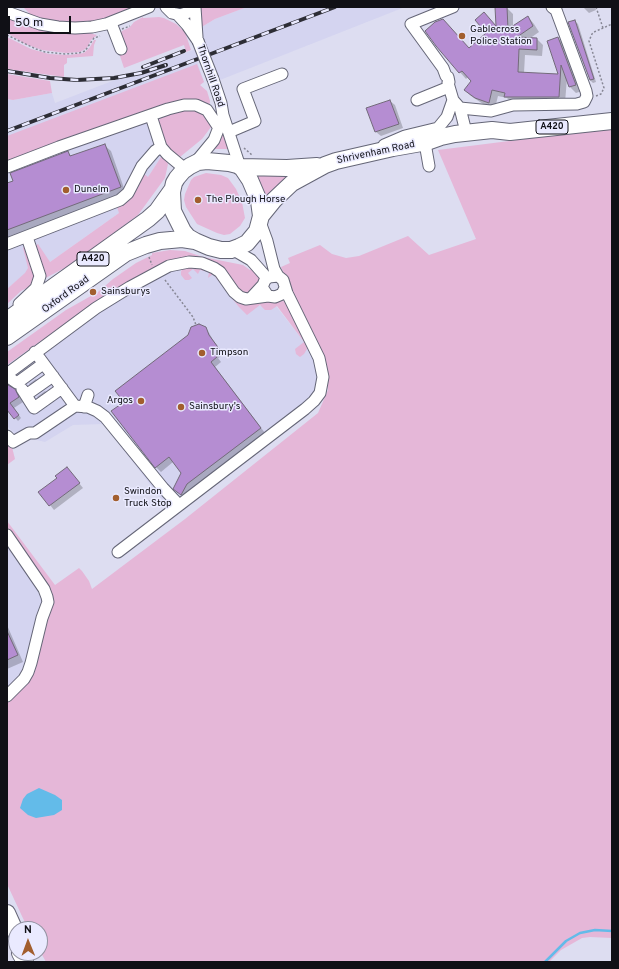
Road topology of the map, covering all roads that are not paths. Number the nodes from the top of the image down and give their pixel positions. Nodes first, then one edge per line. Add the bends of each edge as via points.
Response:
1 (195, 7) edge
2 (453, 7) edge
3 (148, 8) edge
4 (554, 8) edge
5 (10, 11) edge
6 (171, 11) edge
7 (113, 27) junction
8 (198, 39) junction
9 (121, 49) dead end
10 (282, 74) dead end
11 (448, 82) junction
12 (417, 100) dead end
13 (457, 104) junction
14 (151, 116) junction
15 (612, 117) edge
16 (612, 121) edge
17 (594, 122) junction
18 (224, 130) junction
19 (464, 137) junction
20 (426, 143) junction
21 (161, 148) junction
22 (366, 154) junction
23 (325, 165) junction
24 (190, 166) junction
25 (429, 166) dead end
26 (7, 167) edge
27 (240, 167) junction
28 (172, 190) junction
29 (260, 219) junction
30 (27, 237) junction
31 (195, 241) junction
32 (7, 244) edge
33 (232, 249) junction
34 (269, 284) junction
35 (285, 288) junction
36 (7, 315) edge
37 (7, 320) edge
38 (7, 337) edge
39 (35, 352) junction
40 (7, 375) edge
41 (53, 376) junction
42 (24, 392) junction
43 (88, 395) dead end
44 (80, 407) junction
45 (10, 439) edge
46 (180, 505) junction
47 (7, 535) edge
48 (118, 552) dead end
49 (7, 696) edge

1 - 6 street via 187,13
1 - 8 street, Thornhill Road
2 - 11 street via 411,24 443,68
3 - 6 street
3 - 7 street
4 - 13 street via 586,90 584,102 513,105 491,111
5 - 7 street via 40,24 58,27
6 - 8 street, Thornhill Road
7 - 9 street
8 - 18 street, Thornhill Road, bridge via 221,103
10 - 18 street via 244,89 255,121
11 - 12 street
11 - 13 street
13 - 19 street
13 - 22 street via 438,128 401,137
14 - 18 street via 184,105 196,105 207,110
14 - 21 street
14 - 26 street
15 - 17 highway, Shrivenham Road / A420
16 - 17 highway, Shrivenham Road / A420
17 - 19 highway, Shrivenham Road / A420 via 510,132 493,138
18 - 24 street
18 - 27 street, Thornhill Road
19 - 20 highway, Shrivenham Road / A420 via 441,137
20 - 22 highway, Shrivenham Road / A420
20 - 25 street
21 - 24 street
21 - 30 street via 142,166 128,193 120,200
22 - 23 highway, Shrivenham Road / A420
23 - 27 highway, Shrivenham Road / A420 via 287,168
23 - 29 highway, Shrivenham Road / A420 via 292,183 274,200
24 - 27 highway, A420 via 204,161
24 - 28 highway, A420 via 176,180
27 - 29 highway via 258,197 261,206
28 - 31 highway, A420 via 172,205 177,220 187,235
28 - 37 highway, Oxford Road / A420 via 148,219
29 - 33 highway, A420 via 250,240
29 - 34 street via 274,269
30 - 32 street
30 - 36 street via 40,276 39,281 36,288
31 - 33 highway, A420 via 221,250
31 - 38 highway, Oxford Road / A420 via 160,241 126,253
33 - 34 street via 253,261
34 - 35 street via 283,280
34 - 35 street via 275,298 282,294
34 - 39 street via 251,298 243,298 212,266 183,262 166,267 130,287
35 - 46 street via 319,358 323,377 320,393 305,409
39 - 40 street
39 - 41 street
40 - 42 street
41 - 42 street
41 - 42 street
41 - 42 street via 34,408
41 - 44 street
43 - 44 street
44 - 45 street via 35,433
44 - 46 street via 97,411 105,417
46 - 48 street
47 - 49 street via 44,589 48,602 28,672

